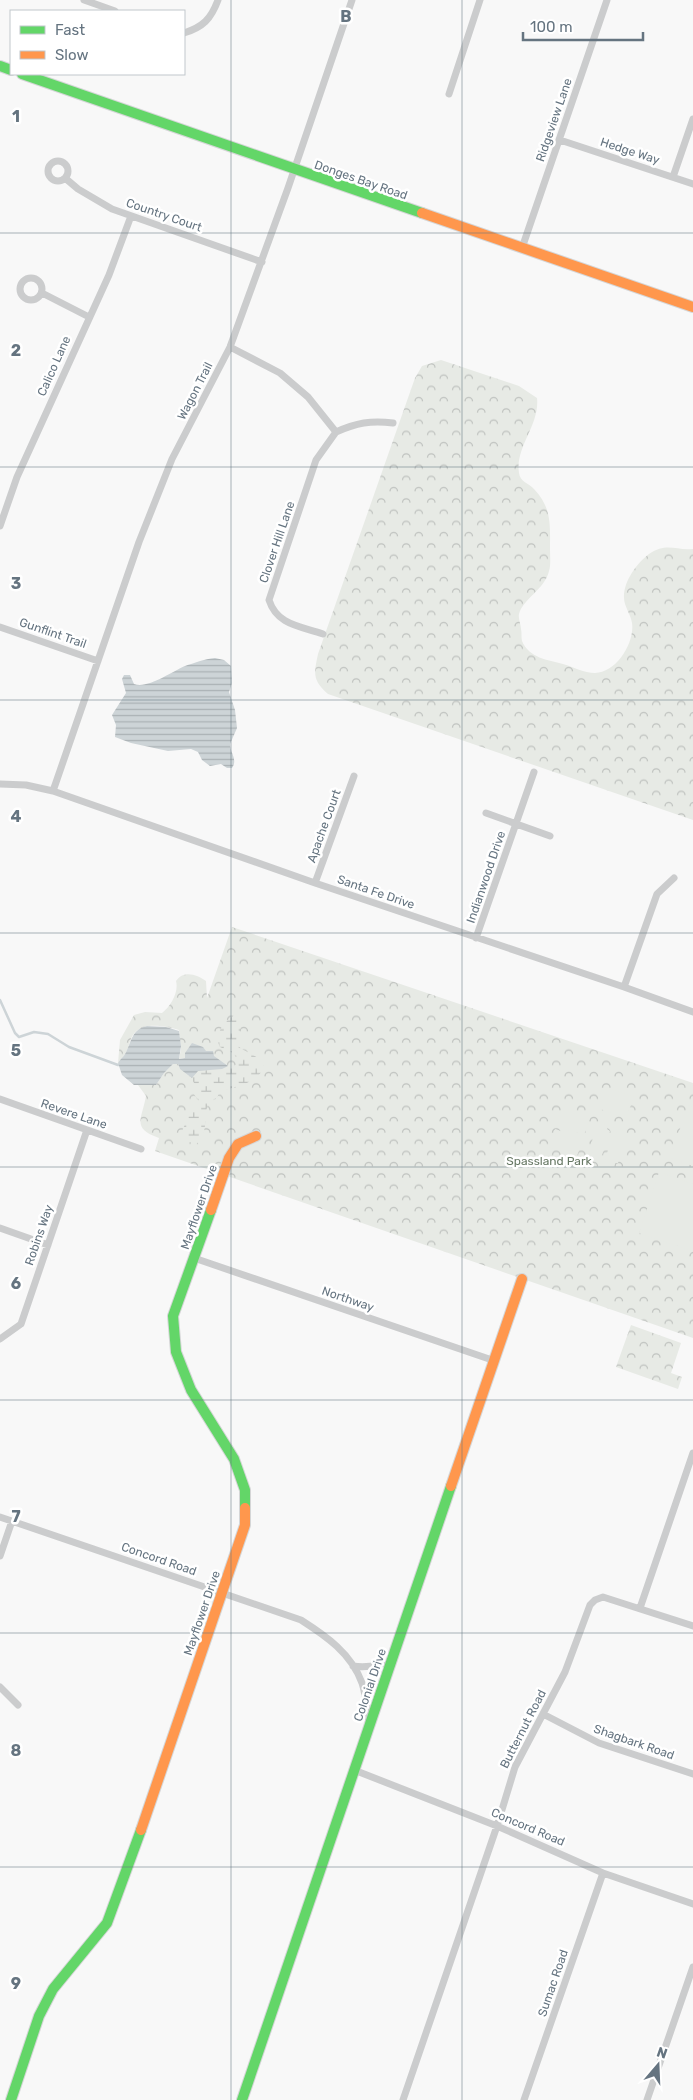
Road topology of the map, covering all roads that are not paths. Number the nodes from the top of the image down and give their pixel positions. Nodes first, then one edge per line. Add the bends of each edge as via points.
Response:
1 (84, 0) edge
2 (218, 0) edge
3 (352, 0) edge
4 (480, 0) edge
5 (607, 0) edge
6 (112, 10) edge
7 (185, 33) edge
8 (25, 75) edge
9 (449, 94) dead end
10 (693, 119) edge
11 (560, 140) junction
12 (294, 169) junction
13 (673, 177) junction
14 (65, 178) dead end
15 (693, 184) edge
16 (131, 216) junction
17 (522, 248) junction
18 (262, 262) junction
19 (42, 293) dead end
20 (693, 307) edge
21 (89, 317) junction
22 (230, 347) junction
23 (393, 423) dead end
24 (336, 432) junction
25 (0, 526) edge
26 (0, 627) edge
27 (323, 634) dead end
28 (98, 661) junction
29 (534, 772) dead end
30 (354, 776) dead end
31 (0, 784) edge
32 (54, 790) junction
33 (486, 813) dead end
34 (516, 824) junction
35 (550, 836) dead end
36 (674, 878) dead end
37 (315, 883) junction
38 (476, 938) junction
39 (624, 987) junction
40 (693, 1012) edge
41 (0, 1100) edge
42 (87, 1130) junction
43 (256, 1136) dead end
44 (141, 1149) dead end
45 (0, 1228) edge
46 (48, 1245) junction
47 (194, 1258) junction
48 (522, 1279) dead end
49 (0, 1339) edge
50 (495, 1361) junction
51 (693, 1453) edge
52 (0, 1517) edge
53 (12, 1521) junction
54 (0, 1556) edge
55 (223, 1592) junction
56 (640, 1608) junction
57 (693, 1626) edge
58 (392, 1660) junction
59 (353, 1666) junction
60 (0, 1687) edge
61 (18, 1705) dead end
62 (543, 1714) junction
63 (370, 1726) junction
64 (354, 1770) junction
65 (693, 1774) edge
66 (497, 1826) junction
67 (603, 1873) junction
68 (693, 1904) edge
69 (693, 1967) edge
70 (11, 2100) edge
71 (242, 2100) edge
72 (403, 2100) edge
73 (524, 2100) edge
74 (647, 2100) edge

1 - 6 street
2 - 7 street via 213,13 199,28
3 - 12 street, Wagon Trail
4 - 9 street
5 - 11 street, Ridgeview Lane
8 - 12 street, Donges Bay Road
10 - 13 street
11 - 13 street, Hedge Way
11 - 17 street, Ridgeview Lane
12 - 17 street, Donges Bay Road
12 - 18 street, Wagon Trail
13 - 15 street, Hedge Way
14 - 16 street, Country Court via 95,199
16 - 18 street, Country Court
16 - 21 street, Calico Lane
17 - 20 street, Donges Bay Road
18 - 22 street, Wagon Trail
19 - 21 street
21 - 25 street, Calico Lane via 17,477
22 - 24 street via 280,373 308,397
22 - 28 street, Wagon Trail via 172,459
23 - 24 street via 357,423
24 - 27 street, Clover Hill Lane via 316,460 269,600 272,610 281,620
26 - 28 street, Gunflint Trail
28 - 32 street, Wagon Trail
29 - 34 street, Indianwood Drive
30 - 37 street, Apache Court
31 - 32 street, Santa Fe Drive
32 - 37 street, Santa Fe Drive
33 - 34 street, Indianwood Drive
34 - 35 street, Indianwood Drive
34 - 38 street, Indianwood Drive
36 - 39 street via 657,894
37 - 38 street, Santa Fe Drive
38 - 39 street, Santa Fe Drive
39 - 40 street, Santa Fe Drive
41 - 42 street, Revere Lane
42 - 44 street, Revere Lane
42 - 46 street, Robins Way
43 - 47 street, Mayflower Drive via 238,1144 232,1152
45 - 46 street
46 - 49 street, Robins Way via 21,1324
47 - 50 street, Northway
47 - 55 street, Mayflower Drive via 173,1316 176,1352 191,1390 234,1459 245,1490 245,1525
48 - 50 street, Colonial Drive
50 - 58 street, Colonial Drive
51 - 56 street
52 - 53 street, Concord Road
53 - 54 street
53 - 55 street, Concord Road
55 - 59 street, Concord Road via 301,1620 329,1638
55 - 70 street, Mayflower Drive via 107,1924 53,1989 40,2016
56 - 57 street, Butternut Road
56 - 62 street, Butternut Road via 603,1597 590,1605 565,1672
58 - 59 street via 366,1668
58 - 63 street, Colonial Drive
59 - 63 street, Concord Road via 362,1683
60 - 61 street
62 - 65 street, Shagbark Road via 599,1743
62 - 66 street, Butternut Road via 515,1767
63 - 64 street, Colonial Drive
64 - 66 street, Concord Road
64 - 71 street, Colonial Drive
66 - 67 street, Concord Road
66 - 72 street, Butternut Road
67 - 68 street, Concord Road
67 - 73 street, Sumac Road
69 - 74 street

